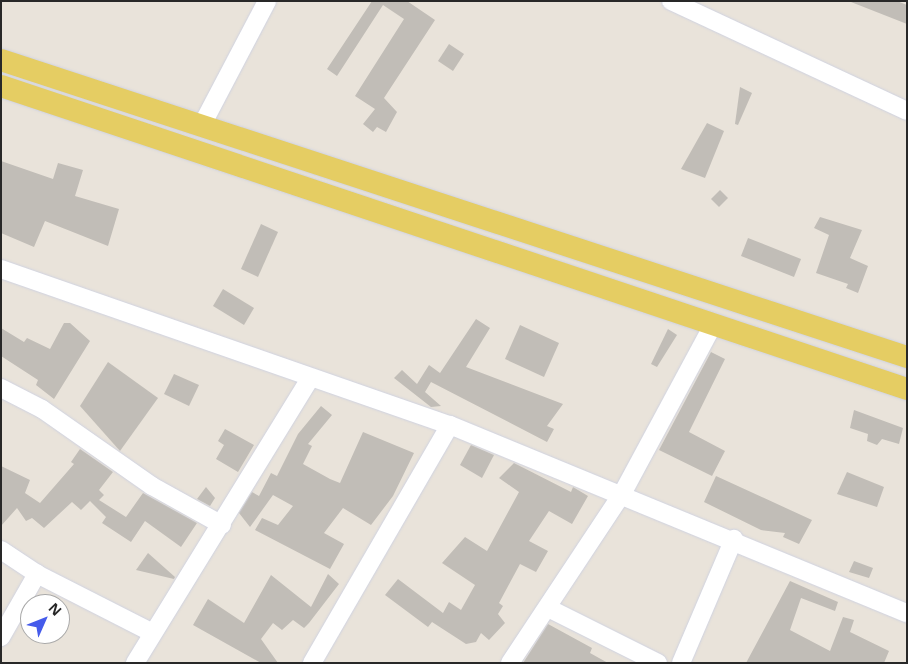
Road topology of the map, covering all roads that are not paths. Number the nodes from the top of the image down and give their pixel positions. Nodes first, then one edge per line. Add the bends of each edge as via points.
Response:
1 (267, 1) edge
2 (672, 1) edge
3 (1, 60) edge
4 (1, 86) edge
5 (907, 111) edge
6 (168, 115) junction
7 (202, 125) junction
8 (164, 137) junction
9 (1, 269) edge
10 (714, 323) junction
11 (907, 357) edge
12 (309, 380) junction
13 (1, 388) edge
14 (907, 389) edge
15 (450, 426) junction
16 (622, 494) junction
17 (222, 525) junction
18 (734, 539) junction
19 (1, 550) edge
20 (37, 574) junction
21 (548, 608) junction
22 (907, 613) edge
23 (151, 632) junction
24 (1, 637) edge
25 (135, 663) edge
26 (312, 663) edge
27 (510, 663) edge
28 (658, 663) edge
29 (681, 663) edge

1 - 7 street
2 - 5 street
3 - 6 main road
4 - 8 main road
6 - 7 main road
6 - 8 main road
7 - 11 main road
8 - 10 main road
9 - 12 street
10 - 14 main road
10 - 16 street
12 - 15 street
12 - 17 street
13 - 17 street via 42,409 152,486
15 - 16 street
15 - 26 street
16 - 18 street
16 - 21 street
17 - 23 street
18 - 22 street
18 - 29 street
19 - 20 street
20 - 23 street
20 - 24 street
21 - 27 street
21 - 28 street
23 - 25 street

